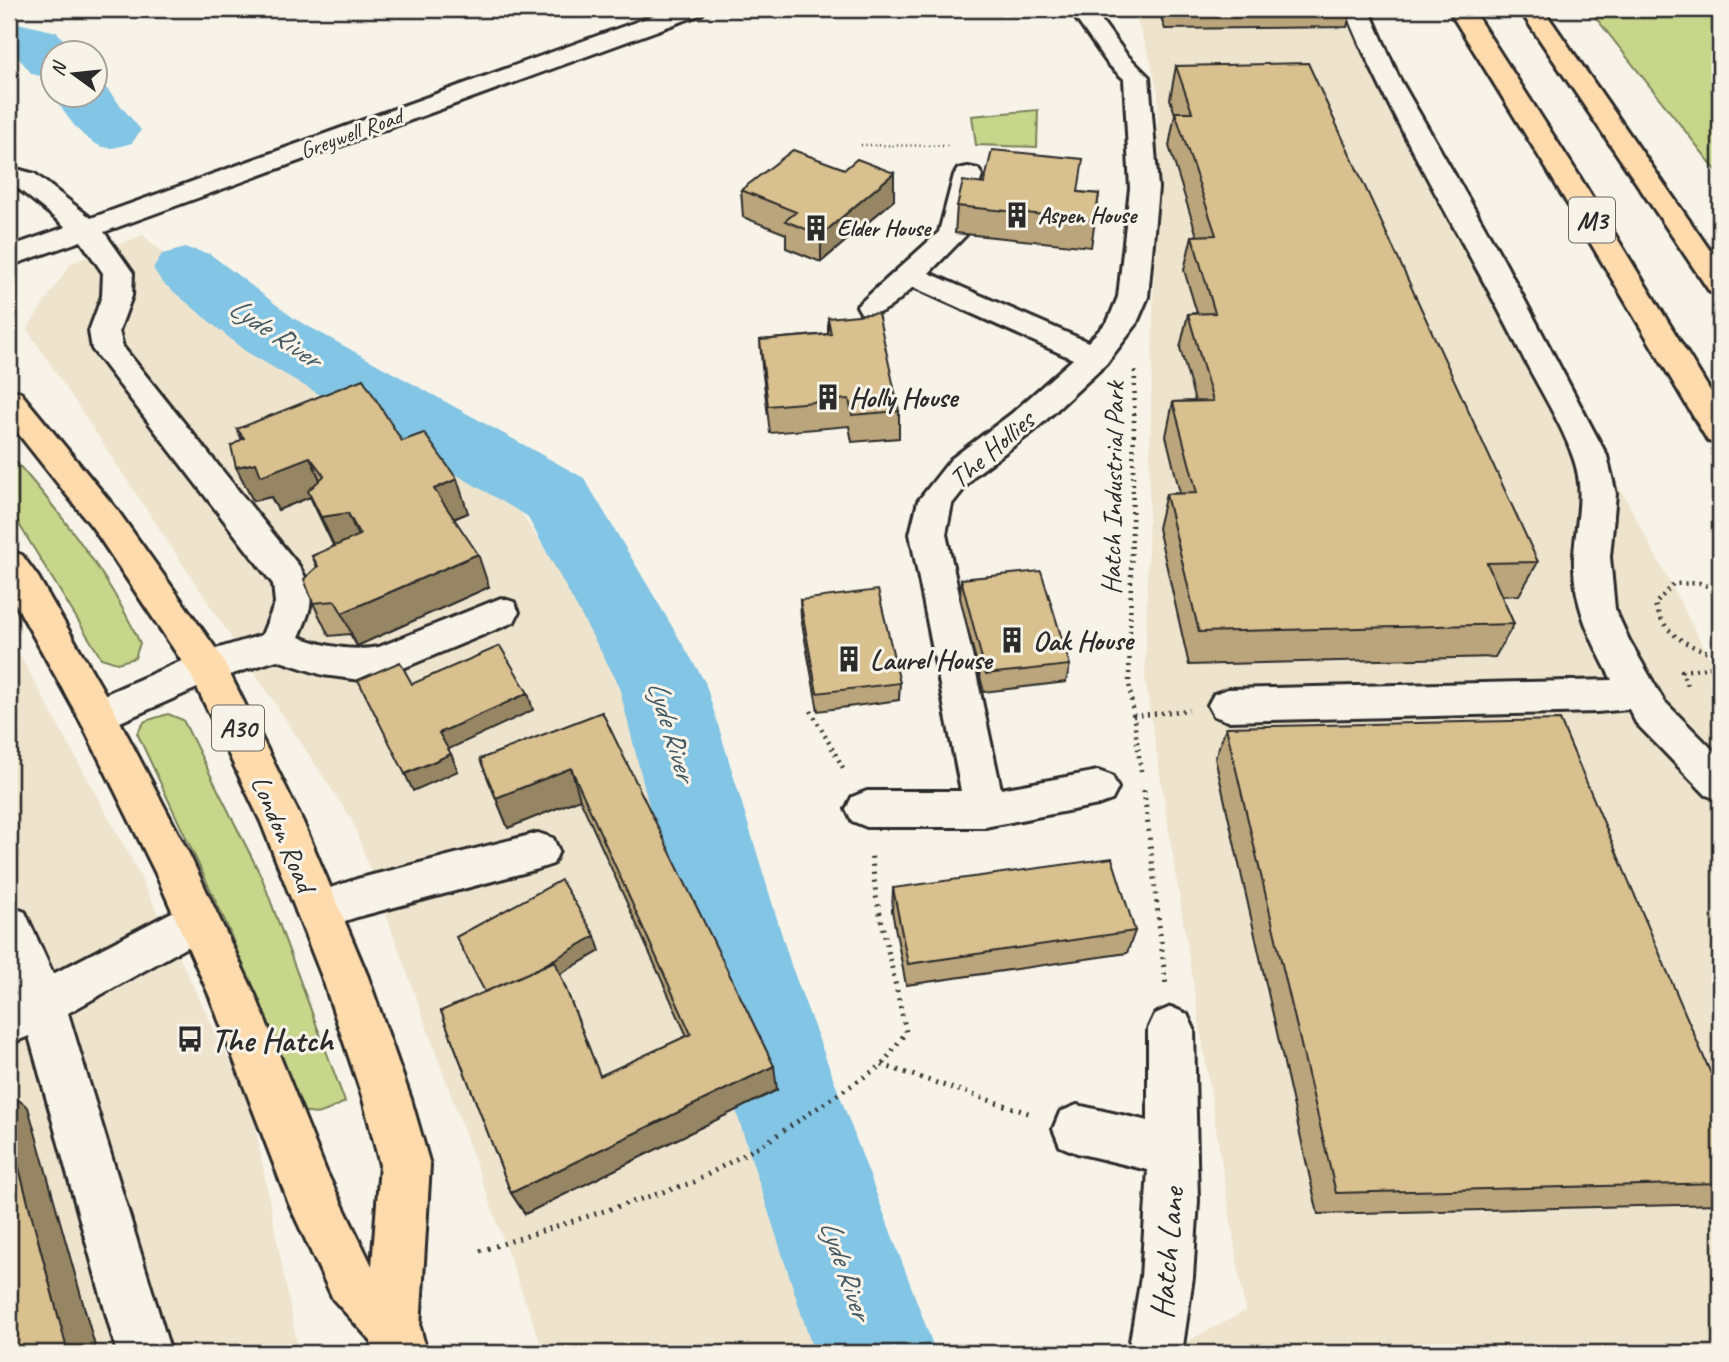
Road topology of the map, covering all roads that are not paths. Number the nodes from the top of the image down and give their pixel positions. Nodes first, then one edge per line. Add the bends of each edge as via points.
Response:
1 (694, 9) edge
2 (1081, 9) edge
3 (1357, 9) edge
4 (1460, 9) edge
5 (1531, 9) edge
6 (9, 175) edge
7 (968, 175) dead end
8 (87, 229) junction
9 (9, 257) edge
10 (910, 275) junction
11 (1720, 286) edge
12 (872, 306) dead end
13 (1096, 357) junction
14 (9, 400) edge
15 (1720, 433) edge
16 (9, 564) edge
17 (501, 612) dead end
18 (277, 645) junction
19 (207, 667) junction
20 (1638, 693) junction
21 (1228, 705) road end
22 (97, 715) junction
23 (1720, 783) edge
24 (1098, 788) dead end
25 (867, 809) road end
26 (985, 809) junction
27 (538, 851) dead end
28 (318, 911) junction
29 (197, 919) junction
30 (9, 926) edge
31 (25, 1012) edge
32 (1171, 1029) road end
33 (1077, 1129) road end
34 (1174, 1152) junction
35 (397, 1340) edge
36 (144, 1353) edge
37 (1155, 1353) edge

1 - 8 street, Greywell Road
2 - 13 street, The Hollies via 1136,77 1144,188 1133,297 1121,325
3 - 20 street via 1385,76 1488,258 1590,456 1599,494 1592,557 1597,609
4 - 15 main road, M3
5 - 11 main road, M3
6 - 8 street via 25,180
7 - 10 street via 952,235
8 - 9 street, Greywell Road
8 - 18 street via 118,274 117,296 104,331 108,349 295,590
10 - 12 street
10 - 13 street
13 - 26 street, The Hollies via 1023,422 963,467 935,500 928,534
14 - 19 main road, London Road / A30 via 105,519
16 - 22 main road, London Road / A30
17 - 18 street via 384,661 360,665 323,660
18 - 19 street
19 - 22 street
19 - 28 main road, London Road / A30 via 282,822
20 - 21 street
20 - 23 street via 1650,712
22 - 29 main road, London Road / A30
24 - 26 street
25 - 26 street
27 - 28 street
28 - 35 main road, London Road / A30 via 376,1068 405,1165
29 - 31 street
29 - 35 main road, London Road / A30 via 351,1281
30 - 31 street
31 - 36 street
32 - 34 street, Hatch Lane
33 - 34 street, Hatch Lane
34 - 37 street, Hatch Lane via 1167,1277

